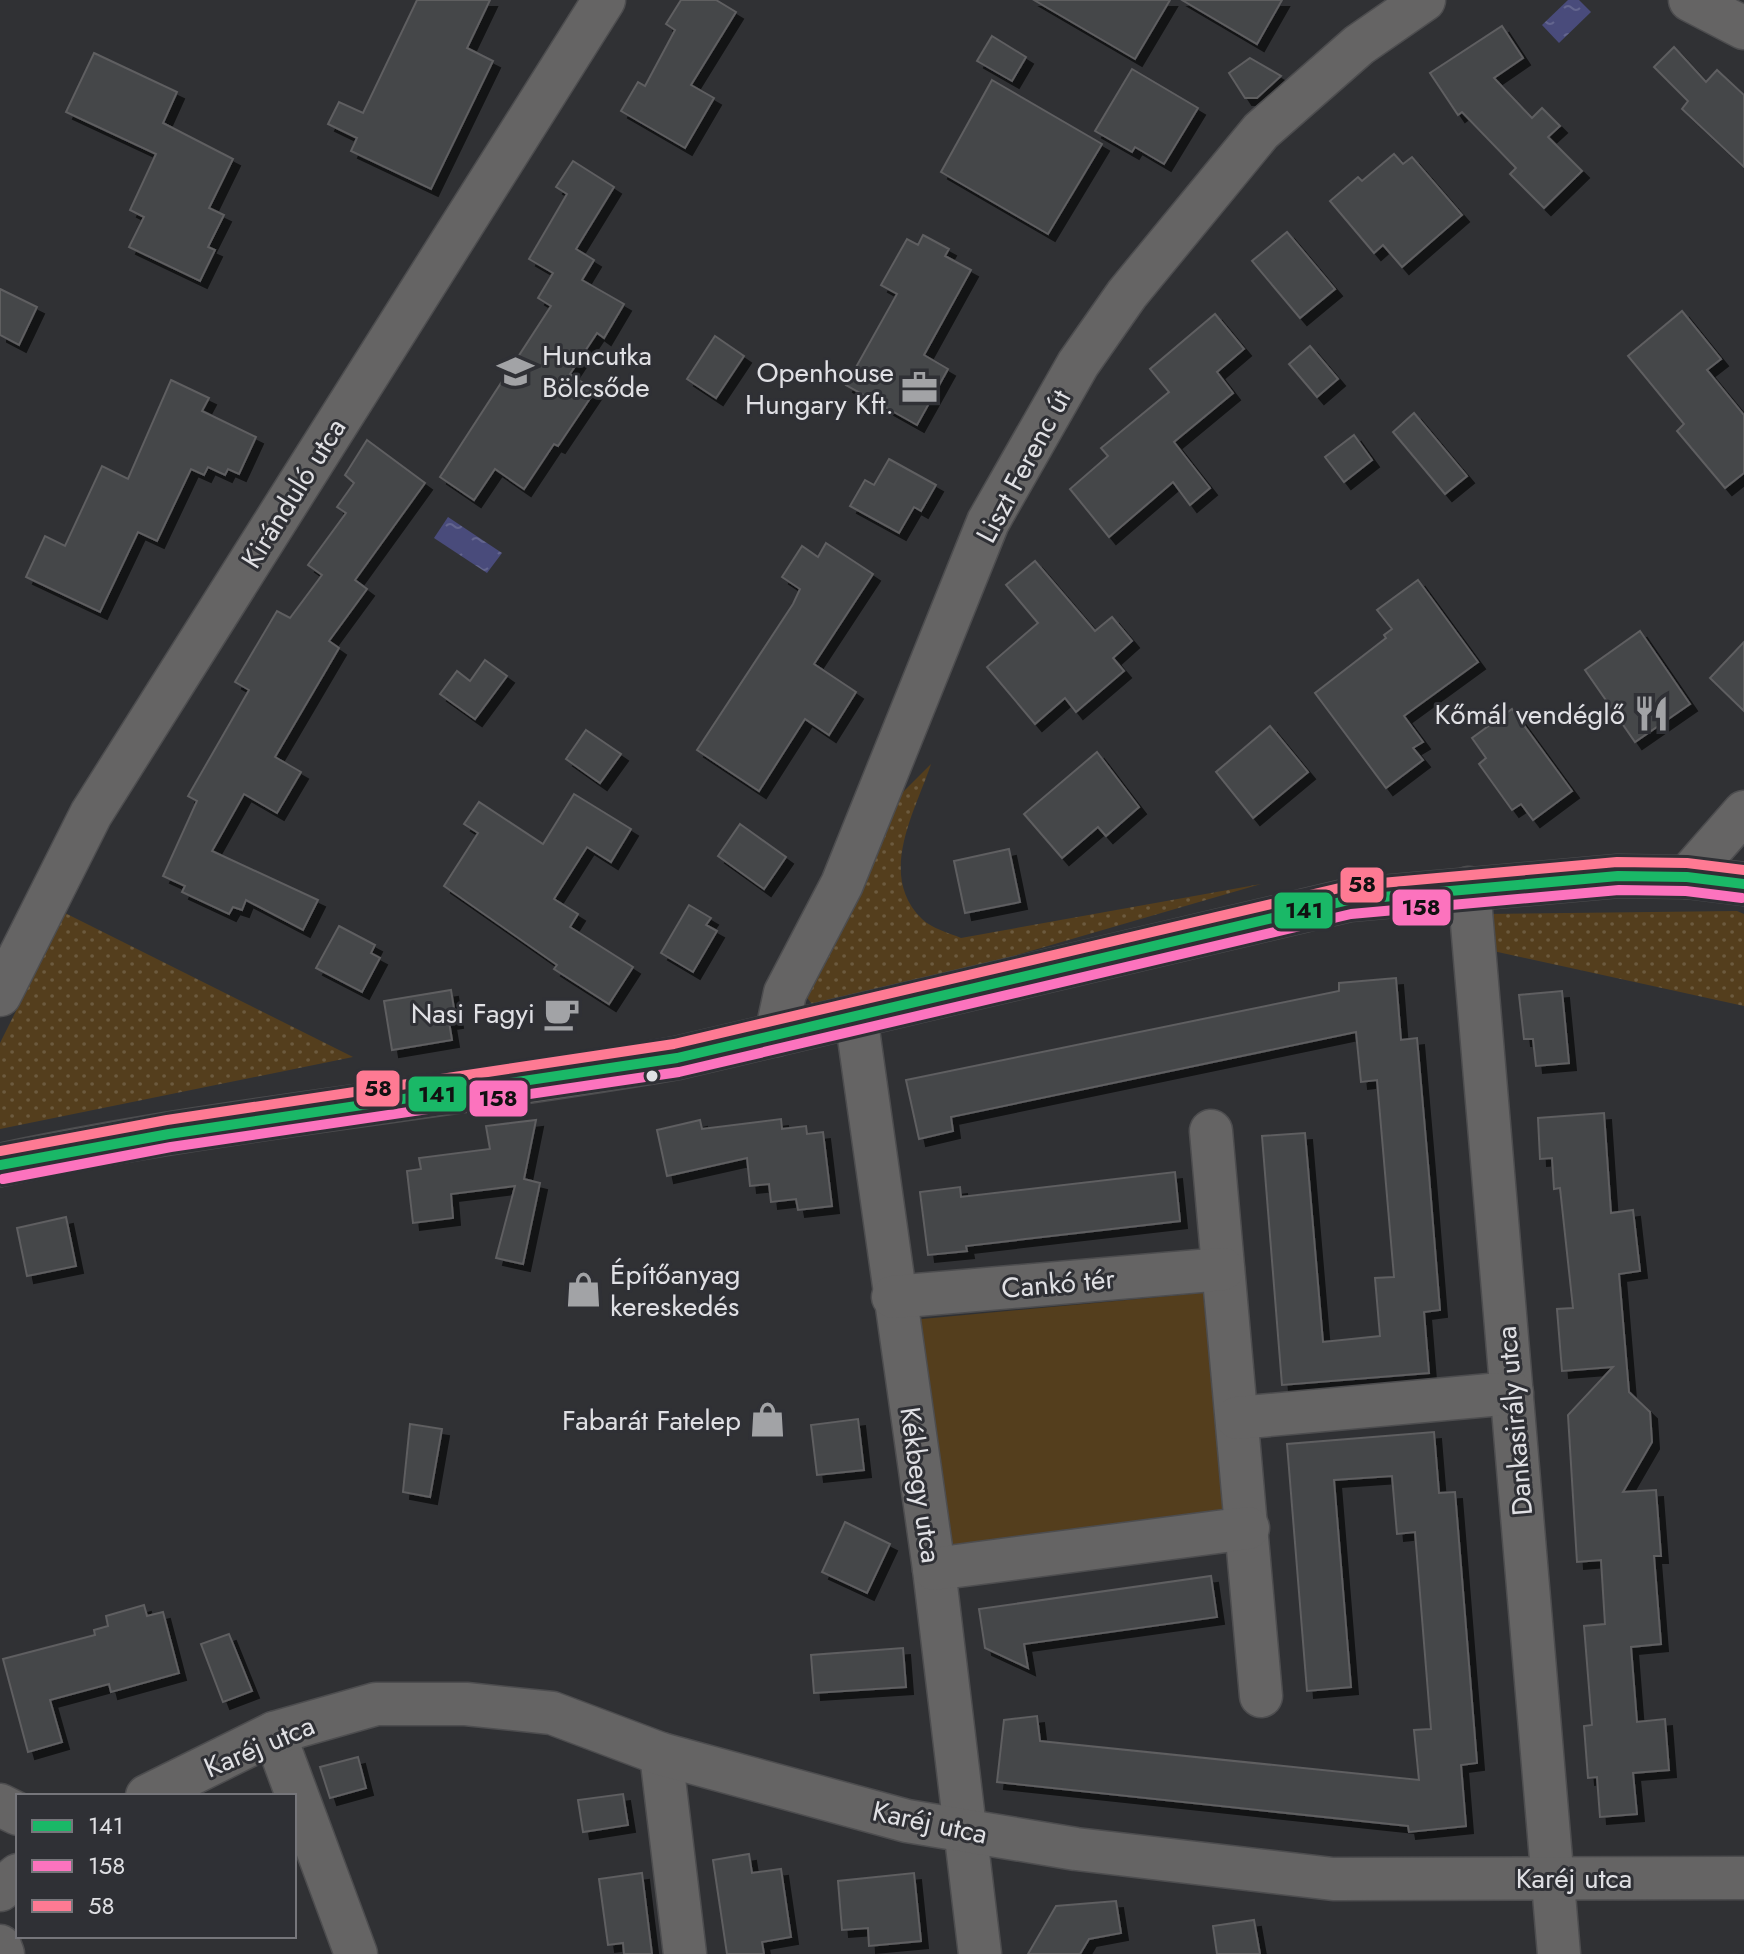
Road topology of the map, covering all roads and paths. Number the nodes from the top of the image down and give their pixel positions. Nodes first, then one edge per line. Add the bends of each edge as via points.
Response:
1 (604, 0) edge
2 (1424, 0) edge
3 (1690, 0) edge
4 (1744, 28) edge
5 (1744, 812) edge
6 (1687, 877) junction
7 (1744, 884) edge
8 (1469, 888) junction
9 (0, 995) edge
10 (856, 1016) junction
11 (776, 1035) junction
12 (1211, 1131) dead end
13 (0, 1165) edge
14 (1223, 1269) junction
15 (893, 1297) junction
16 (1512, 1393) junction
17 (1237, 1418) junction
18 (1248, 1528) junction
19 (934, 1569) junction
20 (1261, 1696) dead end
21 (274, 1733) junction
22 (661, 1754) junction
23 (151, 1794) edge
24 (965, 1832) junction
25 (16, 1877) edge
26 (1553, 1877) junction
27 (1744, 1878) edge
28 (0, 1890) edge
29 (0, 1946) edge
30 (3, 1954) edge
31 (356, 1954) edge
32 (685, 1954) edge
33 (980, 1954) edge
34 (1559, 1954) edge

1 - 9 street, Kiránduló utca via 91,814
2 - 11 street, Liszt Ferenc út via 1359,45 1261,131 1127,294 1078,364 988,522 842,884 785,993
3 - 4 street
5 - 6 street
6 - 7 street
6 - 8 street via 1618,876
8 - 10 street via 1349,900
8 - 16 street, Dankasirály utca
10 - 11 street
10 - 15 street, Kékbegy utca
11 - 13 street via 580,1075 158,1135
12 - 14 street
14 - 15 street, Cankó tér
14 - 17 street
15 - 19 street, Kékbegy utca
16 - 17 street
16 - 26 street, Dankasirály utca
17 - 18 street
18 - 19 street
18 - 20 street
19 - 24 street, Kékbegy utca
21 - 22 street, Karéj utca via 376,1704 466,1704 552,1713
21 - 23 street, Karéj utca
21 - 31 street
22 - 24 street, Karéj utca
22 - 32 street
24 - 26 street, Karéj utca via 1333,1879
24 - 33 street, Kékbegy utca
25 - 28 street
26 - 27 street, Karéj utca
26 - 34 street, Dankasirály utca
29 - 30 street

